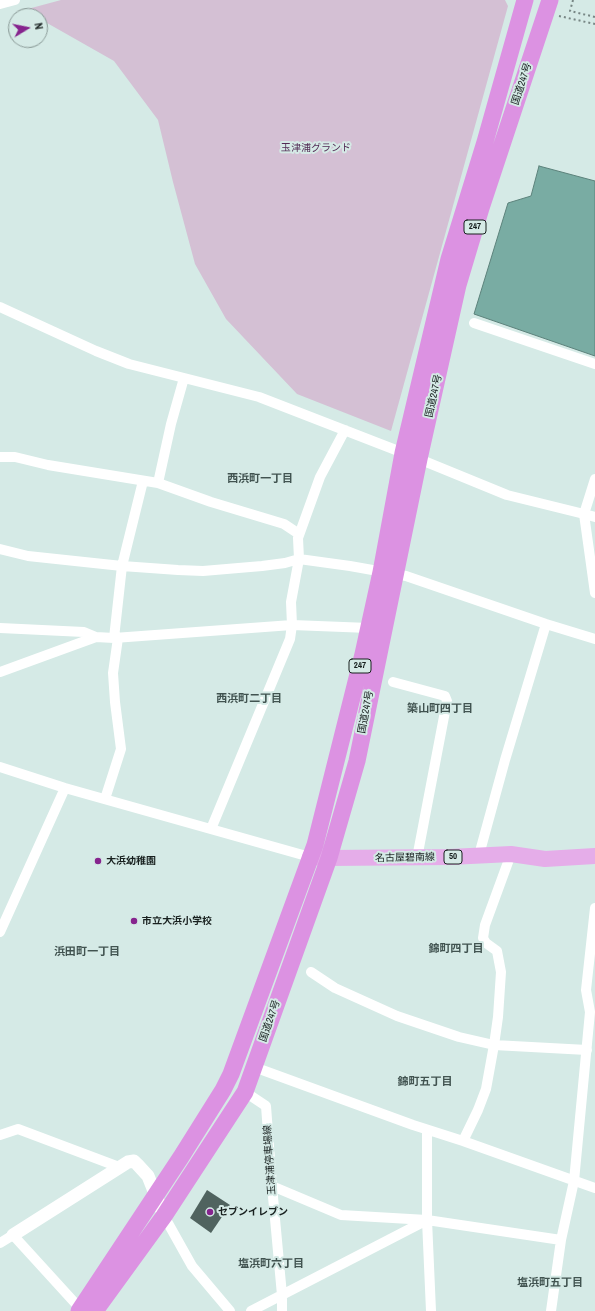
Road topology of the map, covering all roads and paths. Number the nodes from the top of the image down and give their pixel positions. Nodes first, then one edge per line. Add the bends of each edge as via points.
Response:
1 (15, 0) edge
2 (525, 0) edge
3 (550, 0) edge
4 (573, 0) edge
5 (0, 4) edge
6 (595, 17) edge
7 (0, 307) edge
8 (474, 323) dead end
9 (595, 364) edge
10 (184, 378) junction
11 (345, 430) junction
12 (403, 453) junction
13 (0, 457) edge
14 (419, 459) junction
15 (595, 479) edge
16 (143, 481) junction
17 (158, 483) junction
18 (584, 514) junction
19 (595, 517) edge
20 (299, 534) junction
21 (0, 548) edge
22 (299, 560) junction
23 (122, 566) junction
24 (388, 573) junction
25 (595, 593) edge
26 (546, 624) junction
27 (292, 625) junction
28 (0, 628) edge
29 (369, 628) junction
30 (96, 637) junction
31 (116, 638) junction
32 (595, 639) edge
33 (0, 672) edge
34 (393, 682) dead end
35 (0, 767) edge
36 (65, 788) junction
37 (105, 799) junction
38 (211, 829) junction
39 (511, 854) junction
40 (479, 856) junction
41 (595, 856) edge
42 (310, 857) junction
43 (329, 858) junction
44 (416, 858) junction
45 (595, 908) edge
46 (3, 918) edge
47 (0, 932) edge
48 (593, 949) edge
49 (311, 972) dead end
50 (593, 1012) edge
51 (494, 1045) junction
52 (588, 1050) junction
53 (254, 1067) junction
54 (246, 1092) junction
55 (427, 1130) junction
56 (0, 1135) edge
57 (462, 1141) junction
58 (119, 1167) junction
59 (574, 1181) junction
60 (272, 1186) junction
61 (595, 1188) edge
62 (156, 1195) junction
63 (164, 1216) junction
64 (427, 1220) junction
65 (13, 1234) junction
66 (561, 1240) junction
67 (0, 1243) edge
68 (282, 1295) junction
69 (77, 1307) edge
70 (95, 1311) edge
71 (230, 1311) edge
72 (251, 1311) edge
73 (282, 1311) edge
74 (431, 1311) edge
75 (551, 1311) edge

1 - 5 street
2 - 12 highway, 国道247号 / 247 via 449,259
3 - 14 highway, 国道247号 / 247 via 458,285
4 - 6 path via 570,11
7 - 10 street via 128,364
8 - 9 street
10 - 11 street via 259,397
10 - 17 street
11 - 12 street
11 - 20 street via 320,477
12 - 14 street
12 - 24 highway, 国道247号 / 247
13 - 16 street via 15,457
14 - 18 street via 507,495
14 - 24 highway, 国道247号 / 247
15 - 18 street
16 - 17 street
16 - 23 street
17 - 20 street via 284,524
18 - 19 street
18 - 25 street
20 - 22 street
21 - 23 street via 28,556
22 - 23 street via 203,571
22 - 24 street
22 - 27 street via 291,602
23 - 31 street
24 - 26 street via 406,576
24 - 29 highway, 国道247号 / 247
24 - 43 highway, 国道247号 / 247 via 372,682 357,760
26 - 32 street
26 - 40 street
27 - 29 street
27 - 31 street
27 - 38 street via 290,639
28 - 30 street via 84,632
29 - 42 highway, 国道247号 / 247
30 - 31 street
30 - 33 street
31 - 37 street via 115,702 121,749
34 - 44 street via 445,696 447,701
35 - 36 street
36 - 37 street
36 - 46 street
37 - 38 street
38 - 42 street
39 - 40 main road, 名古屋碧南線 / 50
39 - 41 main road, 名古屋碧南線 / 50 via 545,859
39 - 51 street via 485,925 483,938 497,952 501,972
40 - 44 main road, 名古屋碧南線 / 50
42 - 43 main road, 名古屋碧南線 / 50
42 - 62 highway, 国道247号 / 247 via 232,1074
43 - 44 main road, 名古屋碧南線 / 50
43 - 53 highway, 国道247号 / 247
45 - 48 street
46 - 47 street
48 - 50 street via 586,990
49 - 51 street via 335,988 397,1016 459,1037
50 - 52 street
51 - 52 street
51 - 57 street via 486,1089
52 - 59 street
53 - 54 highway, 国道247号 / 247
53 - 55 street
54 - 60 street, 玉津浦停車場線 via 266,1106
54 - 63 highway, 国道247号 / 247
55 - 57 street
55 - 64 street
56 - 58 street via 18,1129
57 - 59 street
58 - 62 street via 128,1162 137,1164 148,1176
58 - 65 street
59 - 61 street
59 - 66 street
60 - 64 street via 341,1215
60 - 68 street, 玉津浦停車場線
62 - 63 street
62 - 69 highway, 国道247号 / 247
63 - 70 highway, 国道247号 / 247
63 - 71 street via 192,1266
64 - 66 street
64 - 68 street
64 - 74 street
65 - 67 street
65 - 69 street
66 - 75 street
68 - 72 street
68 - 73 street, 玉津浦停車場線

